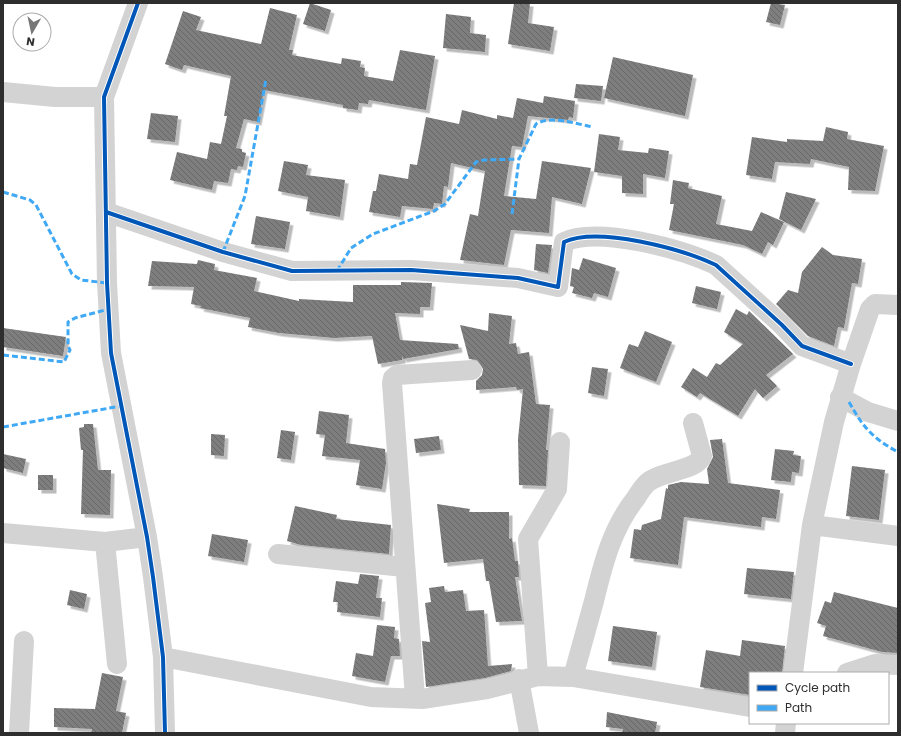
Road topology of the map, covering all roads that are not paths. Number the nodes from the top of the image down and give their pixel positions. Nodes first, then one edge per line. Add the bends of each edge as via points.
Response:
1 (138, 3) edge
2 (3, 92) edge
3 (104, 96) junction
4 (106, 212) junction
5 (898, 305) edge
6 (850, 364) junction
7 (472, 370) dead end
8 (840, 397) junction
9 (898, 421) edge
10 (693, 423) dead end
11 (560, 442) dead end
12 (812, 525) junction
13 (3, 533) edge
14 (898, 536) edge
15 (147, 537) junction
16 (105, 542) junction
17 (278, 554) dead end
18 (404, 567) junction
19 (24, 641) dead end
20 (163, 658) junction
21 (117, 664) dead end
22 (898, 665) edge
23 (792, 672) edge
24 (850, 672) edge
25 (573, 677) junction
26 (528, 678) junction
27 (415, 698) junction
28 (749, 707) edge
29 (19, 733) edge
30 (165, 733) edge
31 (529, 733) edge

1 - 3 street
2 - 3 street via 55,97
3 - 4 street
4 - 6 street via 223,252 292,271 411,270 518,278 558,287 564,242 572,238 618,238 651,244 716,265 802,346
4 - 15 street via 111,353
5 - 6 street via 875,304 870,309
6 - 8 street
7 - 18 street via 397,375 393,378 392,396
8 - 9 street via 868,412
8 - 12 street
10 - 25 street via 701,460 688,467 662,474 647,483 624,512 611,540
11 - 26 street via 557,489 528,539
12 - 14 street
12 - 23 street
13 - 16 street
15 - 16 street
15 - 20 street
16 - 21 street
17 - 18 street
18 - 27 street
19 - 29 street
20 - 27 street via 371,697
20 - 30 street
22 - 24 street via 875,664
25 - 26 street
25 - 28 street
26 - 27 street via 487,689
26 - 31 street

